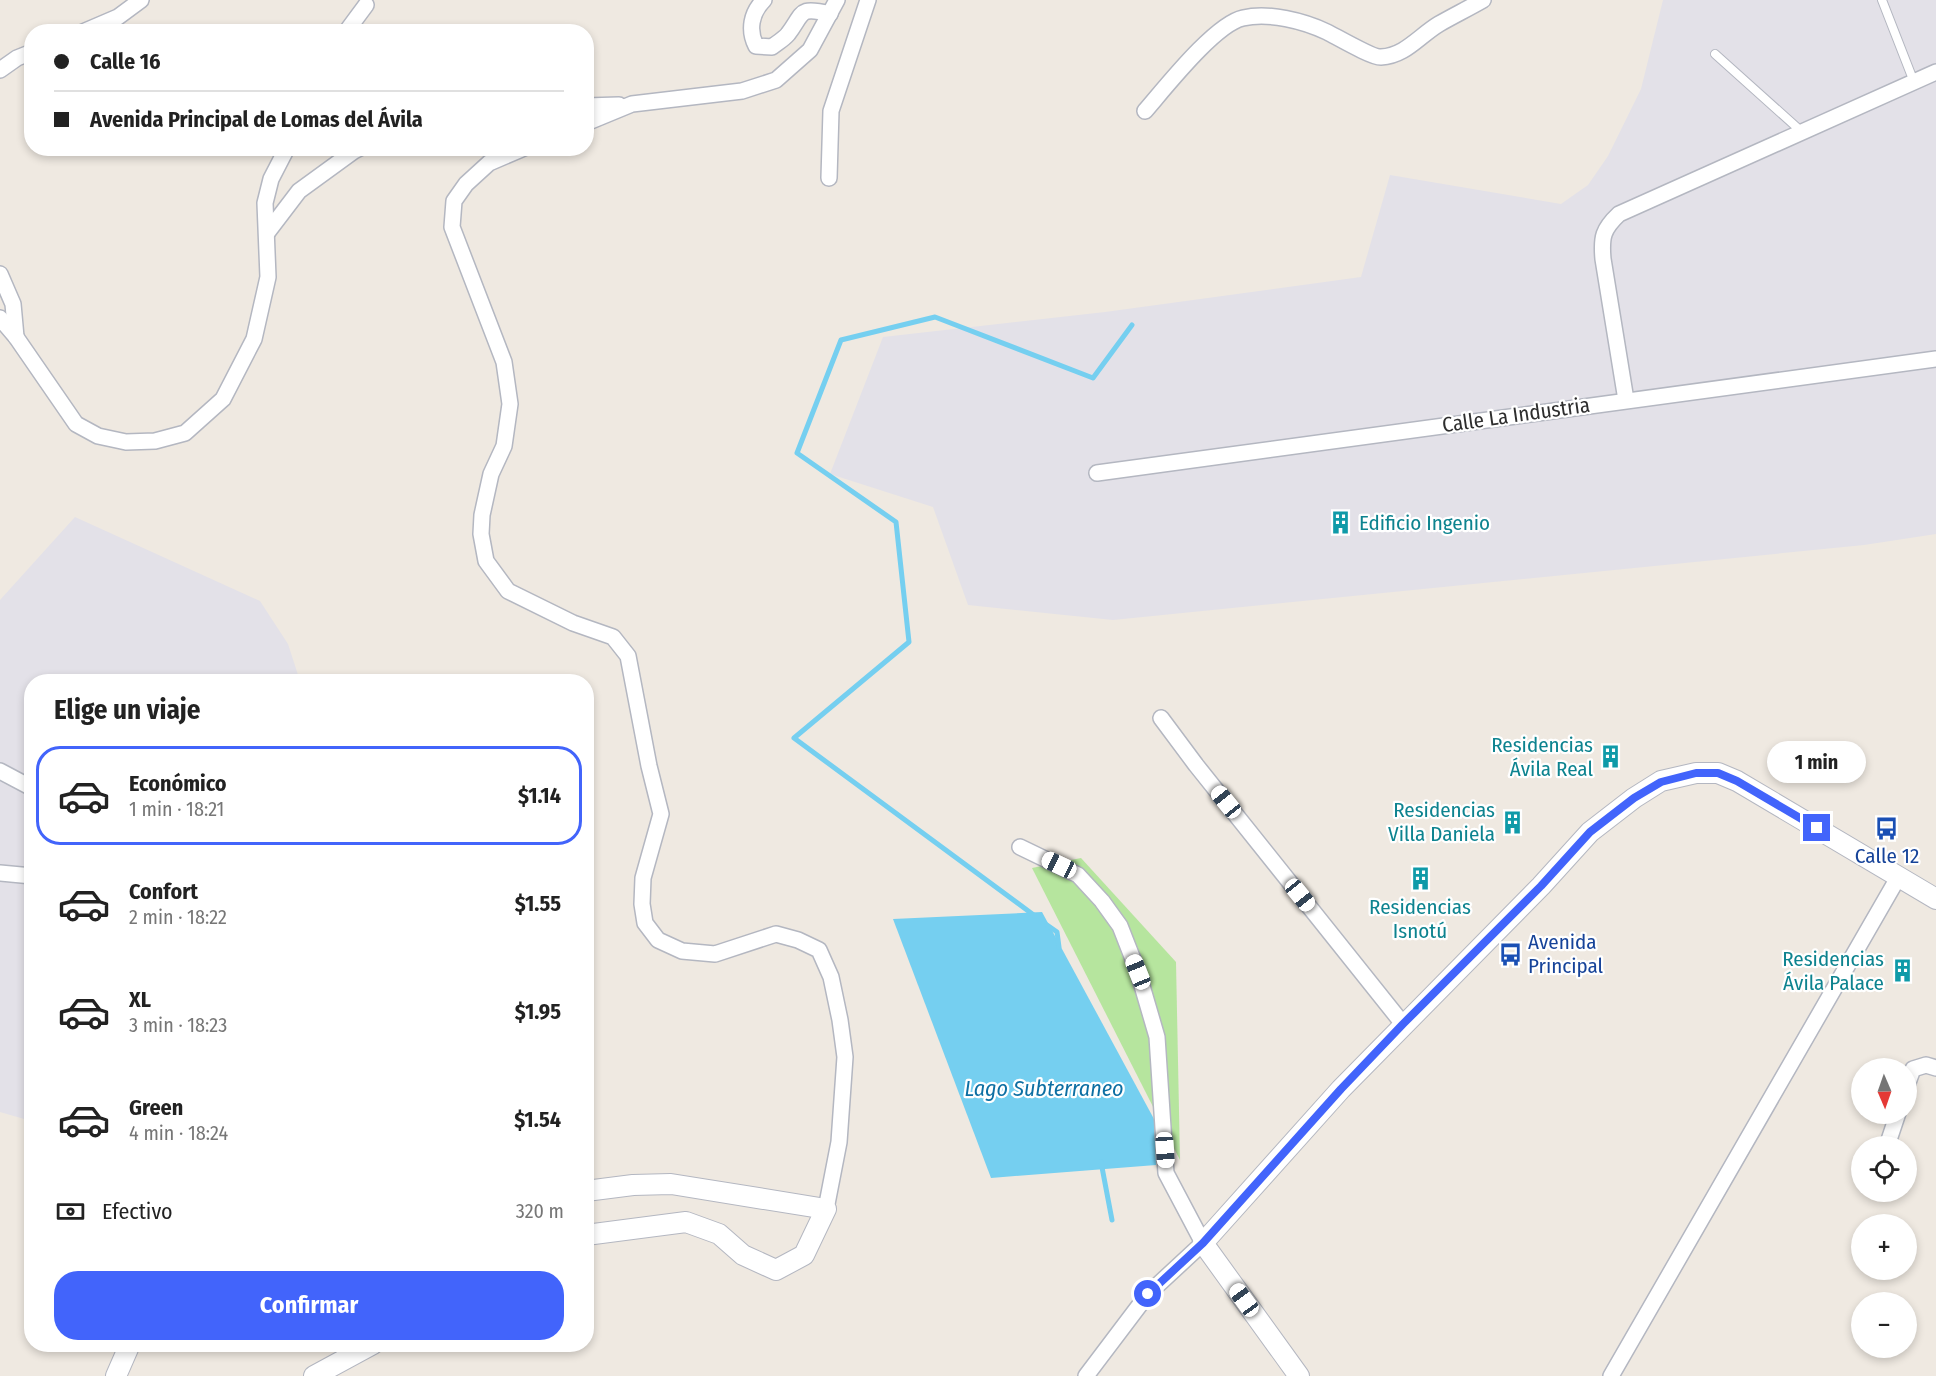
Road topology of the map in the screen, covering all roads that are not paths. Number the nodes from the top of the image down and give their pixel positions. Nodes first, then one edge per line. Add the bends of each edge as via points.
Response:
1 (141, 0) edge
2 (764, 0) edge
3 (868, 0) edge
4 (1483, 0) edge
5 (1882, 0) edge
6 (366, 5) dead end
7 (834, 7) edge
8 (103, 24) edge
9 (352, 24) edge
10 (1715, 54) dead end
11 (24, 55) edge
12 (0, 70) edge
13 (1936, 72) edge
14 (1914, 81) junction
15 (632, 104) junction
16 (594, 106) edge
17 (1144, 111) dead end
18 (594, 120) edge
19 (1802, 132) junction
20 (284, 156) edge
21 (346, 156) edge
22 (505, 156) edge
23 (830, 178) dead end
24 (267, 233) junction
25 (0, 274) edge
26 (0, 318) edge
27 (16, 337) junction
28 (1936, 359) edge
29 (1626, 400) junction
30 (1097, 473) dead end
31 (1161, 718) dead end
32 (0, 771) edge
33 (24, 784) edge
34 (1020, 847) dead end
35 (0, 873) edge
36 (24, 875) edge
37 (1899, 876) junction
38 (1936, 898) edge
39 (1403, 1024) junction
40 (1917, 1068) edge
41 (1936, 1068) edge
42 (594, 1190) edge
43 (826, 1209) junction
44 (594, 1234) edge
45 (1203, 1243) junction
46 (126, 1352) edge
47 (358, 1352) edge
48 (116, 1376) edge
49 (314, 1376) edge
50 (1086, 1376) edge
51 (1299, 1376) edge
52 (1611, 1376) edge

1 - 8 street
2 - 7 street via 752,21 751,37 756,46 772,47 787,35 799,14
3 - 23 street via 831,111
4 - 17 street via 1437,25 1397,55 1377,58 1316,27 1285,19 1242,18 1225,25 1212,37
5 - 14 lane
6 - 9 street
7 - 15 street via 810,50 776,80 742,91
10 - 19 lane
11 - 12 street
13 - 14 street
14 - 19 street
15 - 16 street
15 - 18 street
19 - 29 street via 1619,214 1608,224 1601,241
20 - 24 street via 271,179 265,203
21 - 24 street via 299,191
22 - 43 street via 489,163 466,184 454,201 452,227 504,362 510,404 504,446 491,474 482,515 486,561 508,591 573,623 613,637 628,656 661,814 643,878 642,904 645,923 658,940 682,951 715,954 776,934 819,950 831,977 845,1057 839,1142
24 - 27 street via 268,277 254,339 223,399 185,433 155,441 126,442 98,436 76,424
25 - 27 street via 13,304
26 - 27 street
28 - 29 street, Calle La Industria
29 - 30 street, Calle La Industria
31 - 39 street
32 - 33 street
34 - 45 street via 1078,875 1120,927 1157,1037 1166,1173
35 - 36 street
37 - 38 street
37 - 39 street via 1718,773 1696,773 1661,782 1590,832
37 - 52 street
39 - 45 street
40 - 41 street
42 - 43 street via 671,1184
43 - 44 street via 804,1255 776,1270 743,1256 719,1234 686,1222
45 - 50 street via 1148,1294
45 - 51 street
46 - 48 street
47 - 49 street

